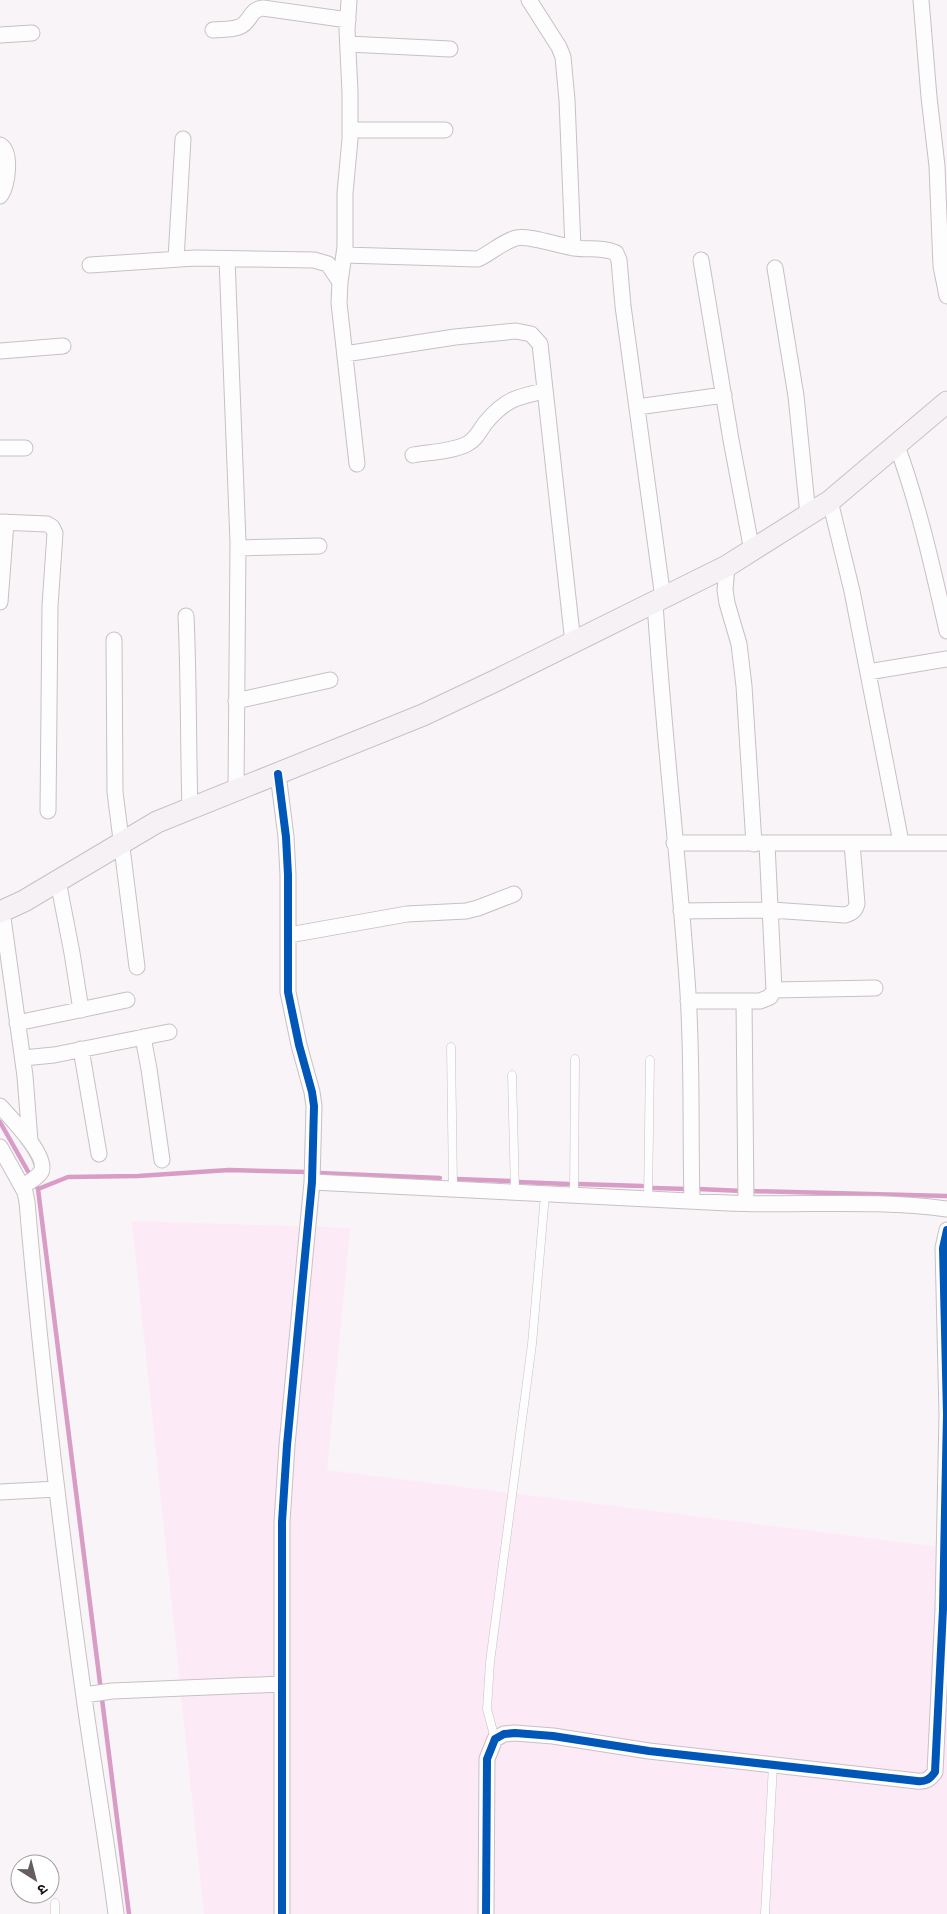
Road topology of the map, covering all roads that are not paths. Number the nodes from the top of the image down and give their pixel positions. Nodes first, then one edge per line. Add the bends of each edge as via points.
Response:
1 (349, 0) edge
2 (529, 0) edge
3 (922, 0) edge
4 (348, 20) junction
5 (213, 30) dead end
6 (32, 33) dead end
7 (0, 35) edge
8 (348, 44) junction
9 (450, 49) dead end
10 (350, 130) junction
11 (445, 130) dead end
12 (183, 139) dead end
13 (0, 145) edge
14 (0, 196) edge
15 (573, 248) junction
16 (344, 256) junction
17 (227, 258) junction
18 (176, 259) junction
19 (701, 260) dead end
20 (90, 265) dead end
21 (775, 268) dead end
22 (340, 282) junction
23 (947, 296) edge
24 (63, 346) dead end
25 (0, 351) edge
26 (345, 354) junction
27 (544, 391) junction
28 (724, 395) junction
29 (947, 402) edge
30 (637, 408) junction
31 (897, 446) junction
32 (0, 448) edge
33 (24, 448) dead end
34 (413, 455) dead end
35 (357, 464) dead end
36 (830, 501) junction
37 (808, 515) junction
38 (3, 522) edge
39 (319, 546) dead end
40 (238, 548) junction
41 (752, 551) junction
42 (727, 566) junction
43 (0, 593) edge
44 (659, 600) junction
45 (186, 616) dead end
46 (947, 631) edge
47 (114, 640) dead end
48 (572, 643) junction
49 (947, 659) edge
50 (868, 672) junction
51 (330, 680) dead end
52 (236, 701) junction
53 (278, 774) junction
54 (236, 791) junction
55 (190, 809) junction
56 (48, 811) dead end
57 (901, 842) junction
58 (120, 843) junction
59 (674, 843) junction
60 (852, 843) junction
61 (947, 843) edge
62 (760, 844) junction
63 (58, 880) junction
64 (514, 894) dead end
65 (771, 910) junction
66 (681, 911) junction
67 (1, 912) edge
68 (288, 935) junction
69 (137, 967) dead end
70 (875, 988) dead end
71 (774, 990) junction
72 (128, 1000) dead end
73 (688, 1001) junction
74 (744, 1001) junction
75 (81, 1010) junction
76 (17, 1023) junction
77 (169, 1032) dead end
78 (143, 1036) junction
79 (451, 1047) dead end
80 (81, 1049) junction
81 (23, 1058) junction
82 (575, 1059) dead end
83 (650, 1060) dead end
84 (512, 1075) dead end
85 (0, 1106) edge
86 (30, 1141) junction
87 (0, 1146) edge
88 (99, 1154) dead end
89 (162, 1160) dead end
90 (29, 1181) junction
91 (312, 1182) junction
92 (453, 1188) junction
93 (515, 1192) junction
94 (545, 1195) junction
95 (574, 1196) junction
96 (648, 1199) junction
97 (692, 1201) junction
98 (746, 1203) junction
99 (947, 1209) edge
100 (947, 1230) edge
101 (57, 1489) junction
102 (0, 1492) edge
103 (282, 1684) junction
104 (88, 1694) junction
105 (495, 1739) junction
106 (773, 1765) junction
107 (116, 1914) edge
108 (282, 1914) edge
109 (486, 1914) edge
110 (765, 1914) edge

1 - 4 street
2 - 15 street via 563,56
3 - 23 street
4 - 5 street via 256,8 240,27
4 - 8 street
6 - 7 street
8 - 9 street
8 - 10 street
10 - 11 street
10 - 16 street
12 - 18 street
13 - 14 street via 6,152 7,170 5,188
15 - 16 street via 519,238 478,259
15 - 30 street via 609,250 616,253 619,260
16 - 22 street
17 - 18 street
17 - 22 street via 324,261
17 - 40 street
18 - 20 street
19 - 28 street
21 - 37 street via 796,396
22 - 26 street
24 - 25 street
26 - 27 street via 516,331 531,334 540,344
26 - 35 street
27 - 34 street via 508,402 467,444
27 - 48 street
28 - 30 street
28 - 41 street
29 - 31 street
30 - 44 street
31 - 36 street
31 - 46 street via 912,489
32 - 33 street
36 - 37 street
36 - 50 street
37 - 41 street
38 - 43 street
38 - 56 street via 47,524 55,533 50,606
39 - 40 street
40 - 52 street
41 - 42 street
42 - 44 street
42 - 62 street via 725,590 744,686
44 - 48 street
44 - 59 street
45 - 55 street
47 - 58 street via 115,792
48 - 53 street via 423,715
49 - 50 street
50 - 57 street
51 - 52 street
52 - 54 street
53 - 54 street
53 - 68 street via 286,837
54 - 55 street
55 - 58 street via 157,822
57 - 60 street
57 - 61 street
58 - 63 street
58 - 69 street
59 - 62 street
59 - 66 street
60 - 62 street
60 - 65 street via 857,904 851,913
62 - 65 street
63 - 67 street
63 - 75 street
64 - 68 street via 466,911 407,914
65 - 66 street
65 - 71 street
66 - 73 street
67 - 76 street
68 - 91 street via 289,1000 312,1092
70 - 71 street
71 - 74 street via 766,1000
72 - 75 street
73 - 74 street
73 - 97 street
74 - 98 street
75 - 76 street
76 - 81 street
77 - 78 street
78 - 80 street
78 - 89 street
79 - 92 lane
80 - 81 street
80 - 88 street
81 - 86 street
82 - 95 lane
83 - 96 lane
84 - 93 lane
85 - 86 street
86 - 90 street via 42,1167
87 - 90 street
90 - 101 street via 41,1349
91 - 92 street
91 - 103 street via 282,1522
92 - 93 street
93 - 94 street
94 - 95 street
94 - 105 lane via 532,1344 490,1662 487,1709
95 - 96 street
96 - 97 street
97 - 98 street
98 - 99 street via 895,1204
100 - 106 street via 943,1248 947,1414 943,1609 935,1772 924,1782
101 - 102 street
101 - 104 street
103 - 104 street
103 - 108 street
104 - 107 street
105 - 106 street via 514,1732
105 - 109 street via 488,1759
106 - 110 lane

